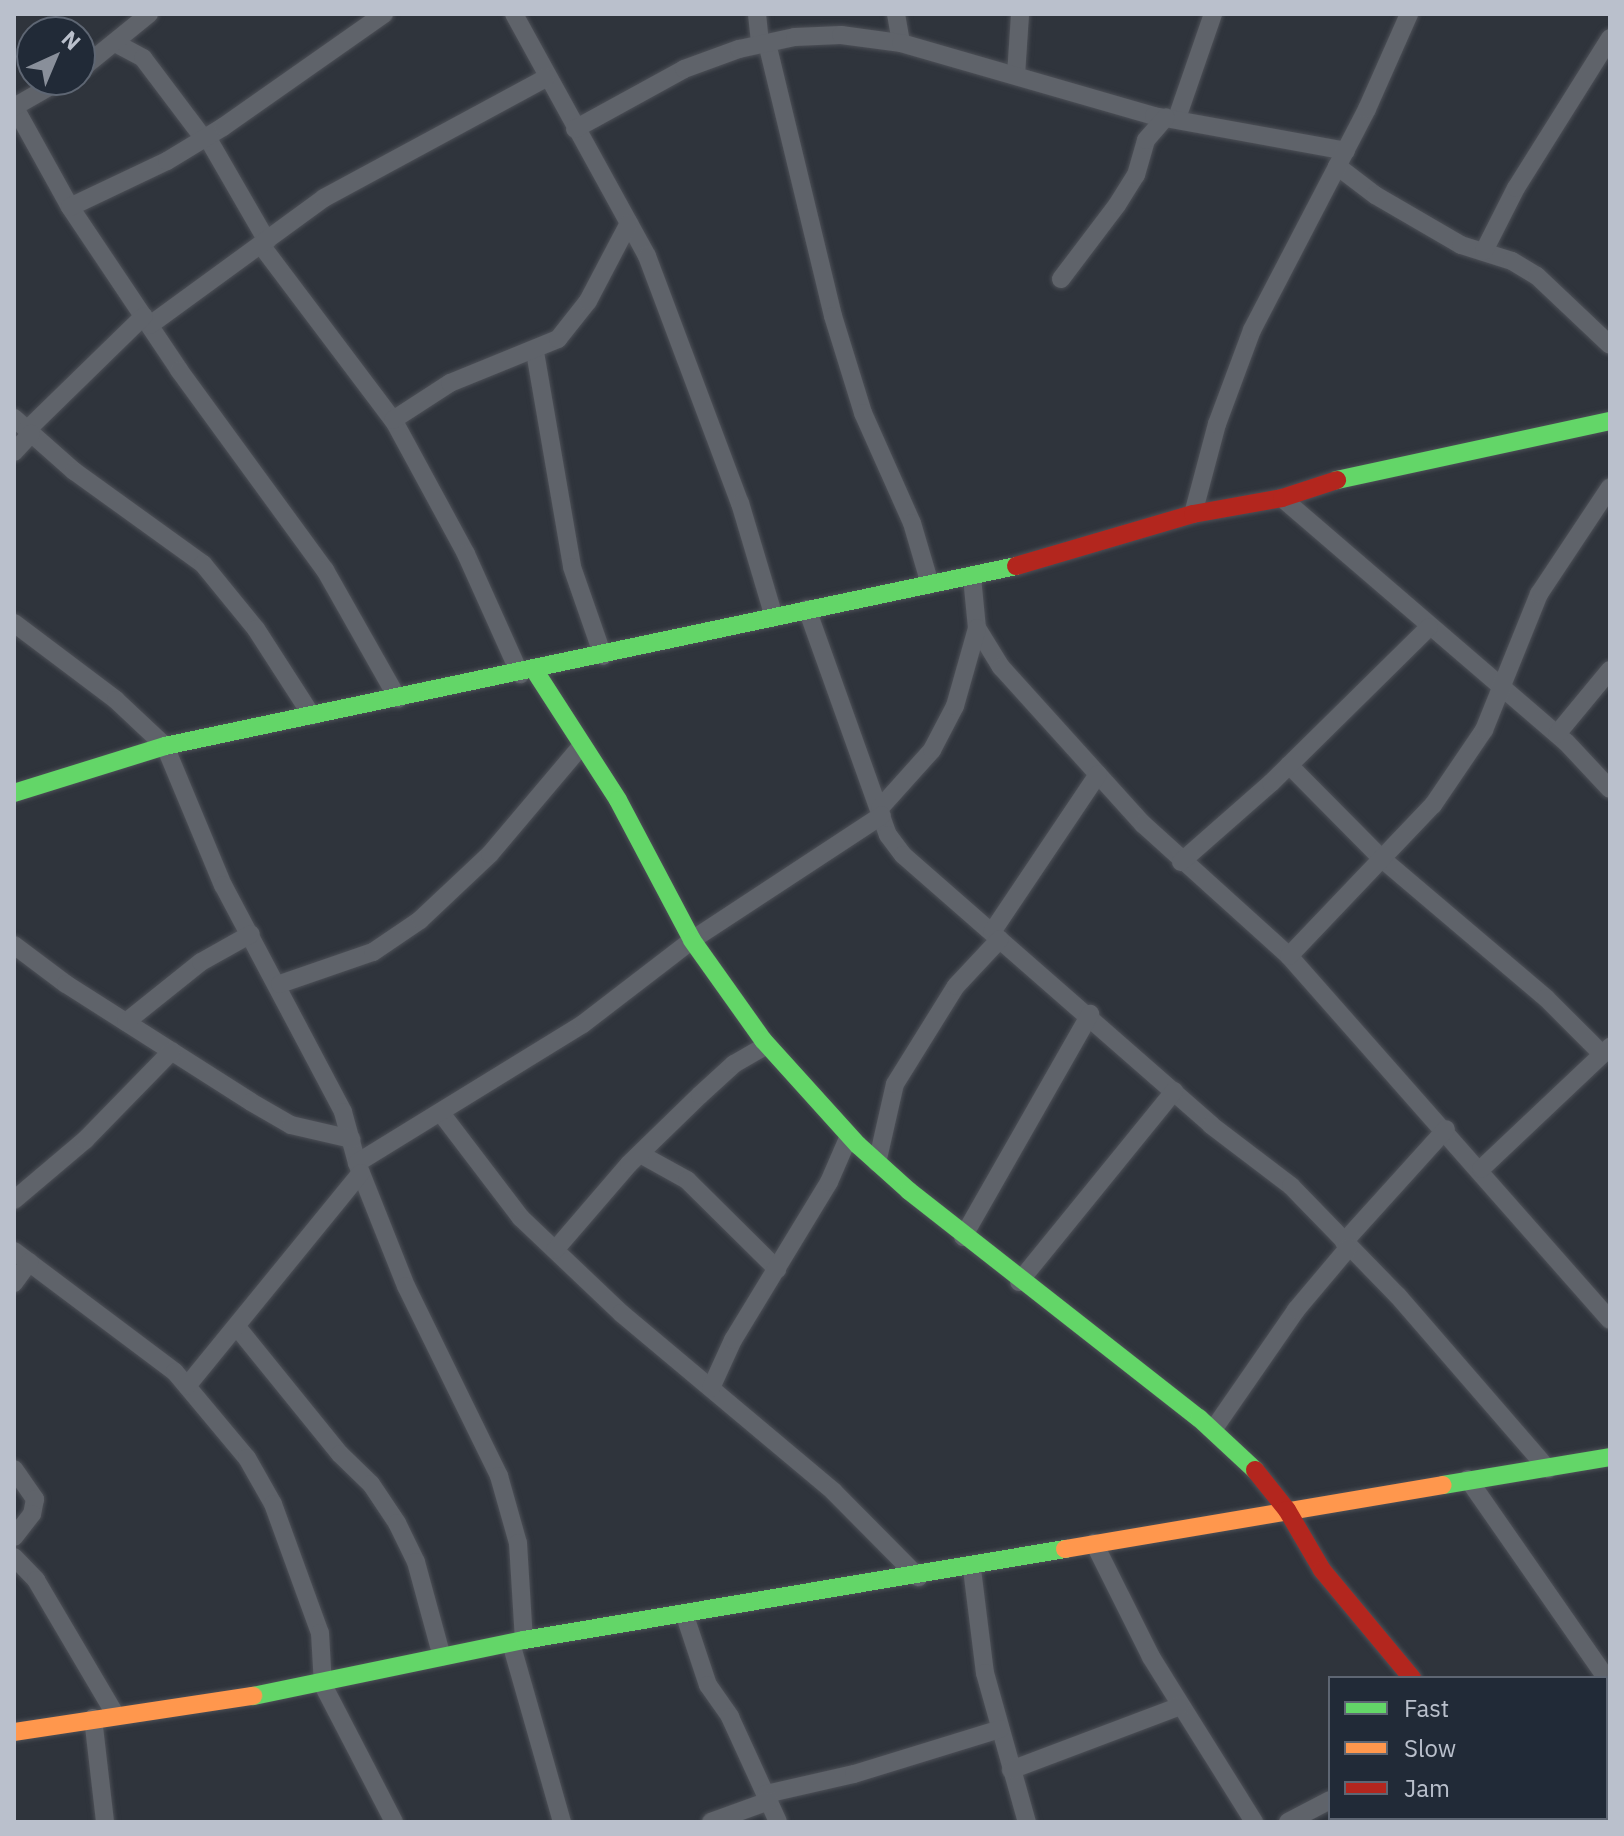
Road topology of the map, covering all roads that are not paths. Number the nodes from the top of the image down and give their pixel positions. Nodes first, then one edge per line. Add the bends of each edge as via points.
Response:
1 (384, 14) edge
2 (514, 14) edge
3 (757, 14) edge
4 (896, 14) edge
5 (1020, 14) edge
6 (1213, 14) edge
7 (1409, 14) edge
8 (138, 19) edge
9 (1610, 38) edge
10 (901, 43) junction
11 (117, 44) junction
12 (763, 44) junction
13 (96, 59) edge
14 (1016, 75) junction
15 (546, 78) junction
16 (40, 96) edge
17 (16, 115) edge
18 (1171, 117) junction
19 (575, 129) junction
20 (205, 138) junction
21 (1342, 158) junction
22 (70, 207) junction
23 (629, 223) junction
24 (264, 243) junction
25 (1484, 251) junction
26 (1061, 279) dead end
27 (147, 321) junction
28 (1610, 345) edge
29 (535, 352) junction
30 (393, 420) junction
31 (1610, 421) edge
32 (24, 427) edge
33 (14, 452) edge
34 (1610, 487) edge
35 (1282, 498) junction
36 (1193, 514) junction
37 (972, 577) junction
38 (930, 584) junction
39 (807, 609) junction
40 (774, 617) junction
41 (14, 623) edge
42 (1429, 627) junction
43 (977, 628) junction
44 (603, 656) junction
45 (1610, 670) edge
46 (528, 673) junction
47 (1504, 691) junction
48 (398, 699) junction
49 (312, 716) junction
50 (1557, 734) junction
51 (582, 745) junction
52 (165, 746) junction
53 (1289, 765) junction
54 (1098, 774) junction
55 (1610, 789) edge
56 (14, 793) edge
57 (881, 812) junction
58 (1381, 858) junction
59 (1181, 862) junction
60 (251, 934) junction
61 (996, 936) junction
62 (692, 940) junction
63 (14, 945) edge
64 (1289, 956) junction
65 (280, 984) junction
66 (1090, 1014) junction
67 (126, 1022) junction
68 (767, 1045) junction
69 (172, 1051) junction
70 (1602, 1054) edge
71 (1610, 1072) edge
72 (1174, 1091) junction
73 (441, 1113) junction
74 (1446, 1129) junction
75 (849, 1136) junction
76 (351, 1139) junction
77 (640, 1154) junction
78 (877, 1163) junction
79 (359, 1168) junction
80 (1481, 1169) junction
81 (14, 1200) edge
82 (963, 1237) junction
83 (1347, 1244) junction
84 (555, 1250) junction
85 (22, 1256) edge
86 (777, 1269) junction
87 (1019, 1282) junction
88 (14, 1283) edge
89 (1610, 1320) edge
90 (237, 1327) junction
91 (187, 1386) junction
92 (711, 1388) junction
93 (1213, 1430) junction
94 (1610, 1457) edge
95 (14, 1469) edge
96 (1548, 1469) junction
97 (1468, 1479) junction
98 (1287, 1510) junction
99 (14, 1537) edge
100 (1094, 1543) junction
101 (14, 1557) edge
102 (972, 1569) junction
103 (918, 1577) junction
104 (684, 1613) junction
105 (518, 1642) junction
106 (442, 1657) junction
107 (1410, 1676) edge
108 (1605, 1676) edge
109 (323, 1685) junction
110 (1180, 1706) junction
111 (115, 1714) junction
112 (93, 1718) junction
113 (1000, 1729) junction
114 (14, 1732) edge
115 (1011, 1770) junction
116 (768, 1798) junction
117 (1328, 1801) edge
118 (105, 1822) edge
119 (394, 1822) edge
120 (562, 1822) edge
121 (711, 1822) edge
122 (778, 1822) edge
123 (1027, 1822) edge
124 (1254, 1822) edge
125 (1288, 1822) edge

1 - 20 street
2 - 15 street
3 - 12 street
4 - 10 street
5 - 14 street
6 - 18 street
7 - 21 street
8 - 11 street
9 - 25 street via 1516,188
10 - 12 street via 841,35
10 - 14 street
11 - 13 street
11 - 20 street via 143,58
12 - 19 street via 684,69
12 - 38 street via 833,316 863,413 912,523
14 - 18 street
15 - 19 street
15 - 24 street via 324,198
16 - 17 street
17 - 22 street
18 - 21 street
18 - 26 street via 1146,140 1136,175
19 - 23 street
20 - 22 street
20 - 24 street
21 - 25 street via 1425,225
21 - 36 street via 1252,330 1217,424
22 - 27 street
23 - 29 street via 573,324
23 - 40 street via 674,324 740,503
24 - 27 street
24 - 30 street
25 - 28 street via 1537,276
27 - 32 street
27 - 48 street via 284,508
29 - 30 street via 450,383
29 - 44 street via 572,567
30 - 46 street
31 - 35 street via 1388,465
32 - 33 street
32 - 49 street via 203,564 256,629
34 - 47 street via 1539,594
35 - 36 street
35 - 42 street
36 - 37 street via 1072,553
37 - 38 street
37 - 43 street
38 - 39 street
39 - 40 street
39 - 57 street
40 - 44 street
41 - 52 street via 116,700
42 - 47 street
42 - 53 street
43 - 54 street via 1001,667
43 - 57 street via 955,706 932,750
44 - 46 street
45 - 50 street
46 - 48 street
46 - 51 street
47 - 50 street
47 - 58 street via 1433,805
48 - 49 street
49 - 52 street
50 - 55 street
51 - 62 street via 652,858
51 - 65 street via 490,854 420,920 373,952
52 - 56 street
52 - 60 street via 223,885
53 - 58 street
53 - 59 street
54 - 59 street
54 - 61 street
57 - 61 street via 903,855
57 - 62 street
58 - 64 street
58 - 70 street via 1546,998
59 - 64 street
60 - 65 street
60 - 67 street via 201,962
61 - 66 street
61 - 78 street via 949,996 895,1084
62 - 68 street
62 - 73 street via 583,1024
63 - 67 street
64 - 74 street
65 - 76 street
66 - 72 street
66 - 82 street
67 - 69 street
68 - 75 street
68 - 77 street via 734,1064
69 - 76 street via 291,1125
69 - 81 street via 85,1140
70 - 71 street
70 - 80 street
72 - 83 street via 1291,1186
72 - 87 street
73 - 79 street
73 - 84 street via 487,1179
74 - 80 street
74 - 83 street
75 - 78 street
75 - 86 street via 829,1182
76 - 79 street
77 - 84 street
77 - 86 street via 687,1180
78 - 82 street
79 - 90 street
79 - 105 street via 406,1286 499,1476 518,1543
80 - 89 street
82 - 87 street
83 - 93 street
83 - 96 street
84 - 92 street
85 - 88 street
85 - 91 street via 138,1341
86 - 92 street via 733,1340
87 - 93 street
90 - 91 street
90 - 106 street via 340,1454 371,1484 397,1523 416,1562
91 - 109 street via 247,1458 273,1504 320,1633
92 - 103 street via 834,1492
93 - 98 street
94 - 96 street
95 - 99 street via 35,1499 32,1514
96 - 97 street
97 - 98 street
97 - 108 street
98 - 100 street
98 - 107 street via 1322,1570
100 - 102 street
100 - 110 street
101 - 111 street via 36,1580
102 - 103 street
102 - 113 street via 985,1673
103 - 104 street
104 - 105 street
104 - 116 street via 708,1685
105 - 106 street
105 - 120 street
106 - 109 street
109 - 111 street
109 - 119 street
110 - 115 street
110 - 124 street
111 - 112 street
112 - 114 street
112 - 118 street
113 - 115 street
113 - 116 street
115 - 123 street
116 - 121 street
116 - 122 street
117 - 125 street

